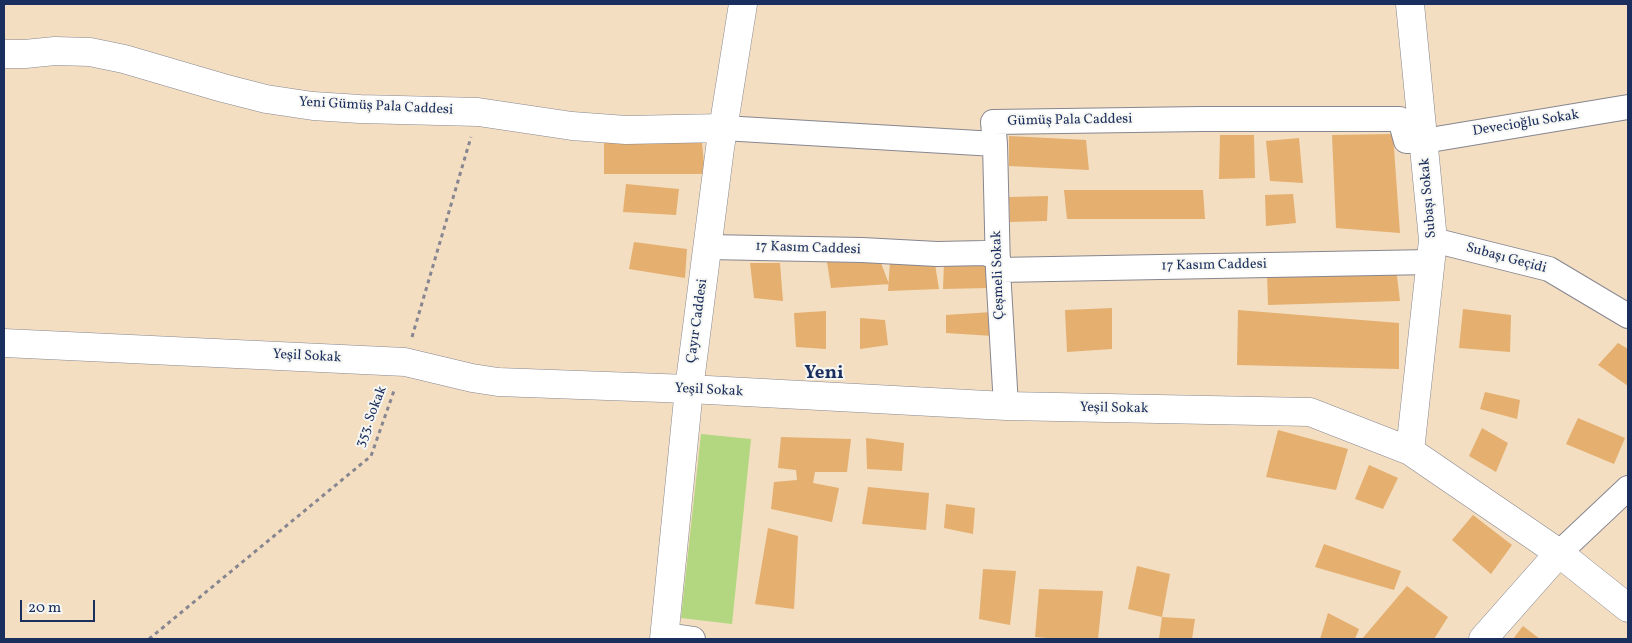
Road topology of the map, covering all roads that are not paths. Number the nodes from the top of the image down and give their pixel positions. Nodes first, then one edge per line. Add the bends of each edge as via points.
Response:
1 (743, 4) edge
2 (1410, 4) edge
3 (4, 54) edge
4 (1628, 107) edge
5 (723, 128) junction
6 (1424, 140) junction
7 (995, 144) junction
8 (708, 247) junction
9 (1432, 251) junction
10 (998, 264) junction
11 (1628, 316) edge
12 (4, 344) edge
13 (689, 389) junction
14 (1006, 406) junction
15 (1410, 451) junction
16 (1628, 488) edge
17 (1558, 553) junction
18 (1628, 608) edge
19 (664, 637) edge
20 (693, 639) edge
21 (1483, 639) edge

1 - 5 street, Çayır Caddesi
2 - 6 street, Subaşı Sokak
3 - 5 street, Yeni Gümüş Pala Caddesi via 55,50 90,52 232,90 313,106 478,112 572,126 626,130
4 - 6 street, Devecioğlu Sokak
5 - 7 street, Gümüş Pala Caddesi
5 - 8 street, Çayır Caddesi
6 - 7 street, Gümüş Pala Caddesi via 1406,141 1400,119 1202,118 993,122
6 - 9 street, Subaşı Sokak
7 - 10 street, Çeşmeli Sokak
8 - 10 street, 17 Kasım Caddesi via 985,253
8 - 13 street, Çayır Caddesi
9 - 10 street, 17 Kasım Caddesi
9 - 11 street, Subaşı Geçidi via 1549,269
9 - 15 street, Subaşı Sokak
10 - 14 street, Çeşmeli Sokak
12 - 13 street, Yeşil Sokak via 405,362 498,382
13 - 14 street, Yeşil Sokak
13 - 19 street, Çayır Caddesi
14 - 15 street, Yeşil Sokak via 1310,412
15 - 17 street, Yeşil Sokak
16 - 17 street
17 - 18 street, Yeşil Sokak
17 - 21 street
19 - 20 street

